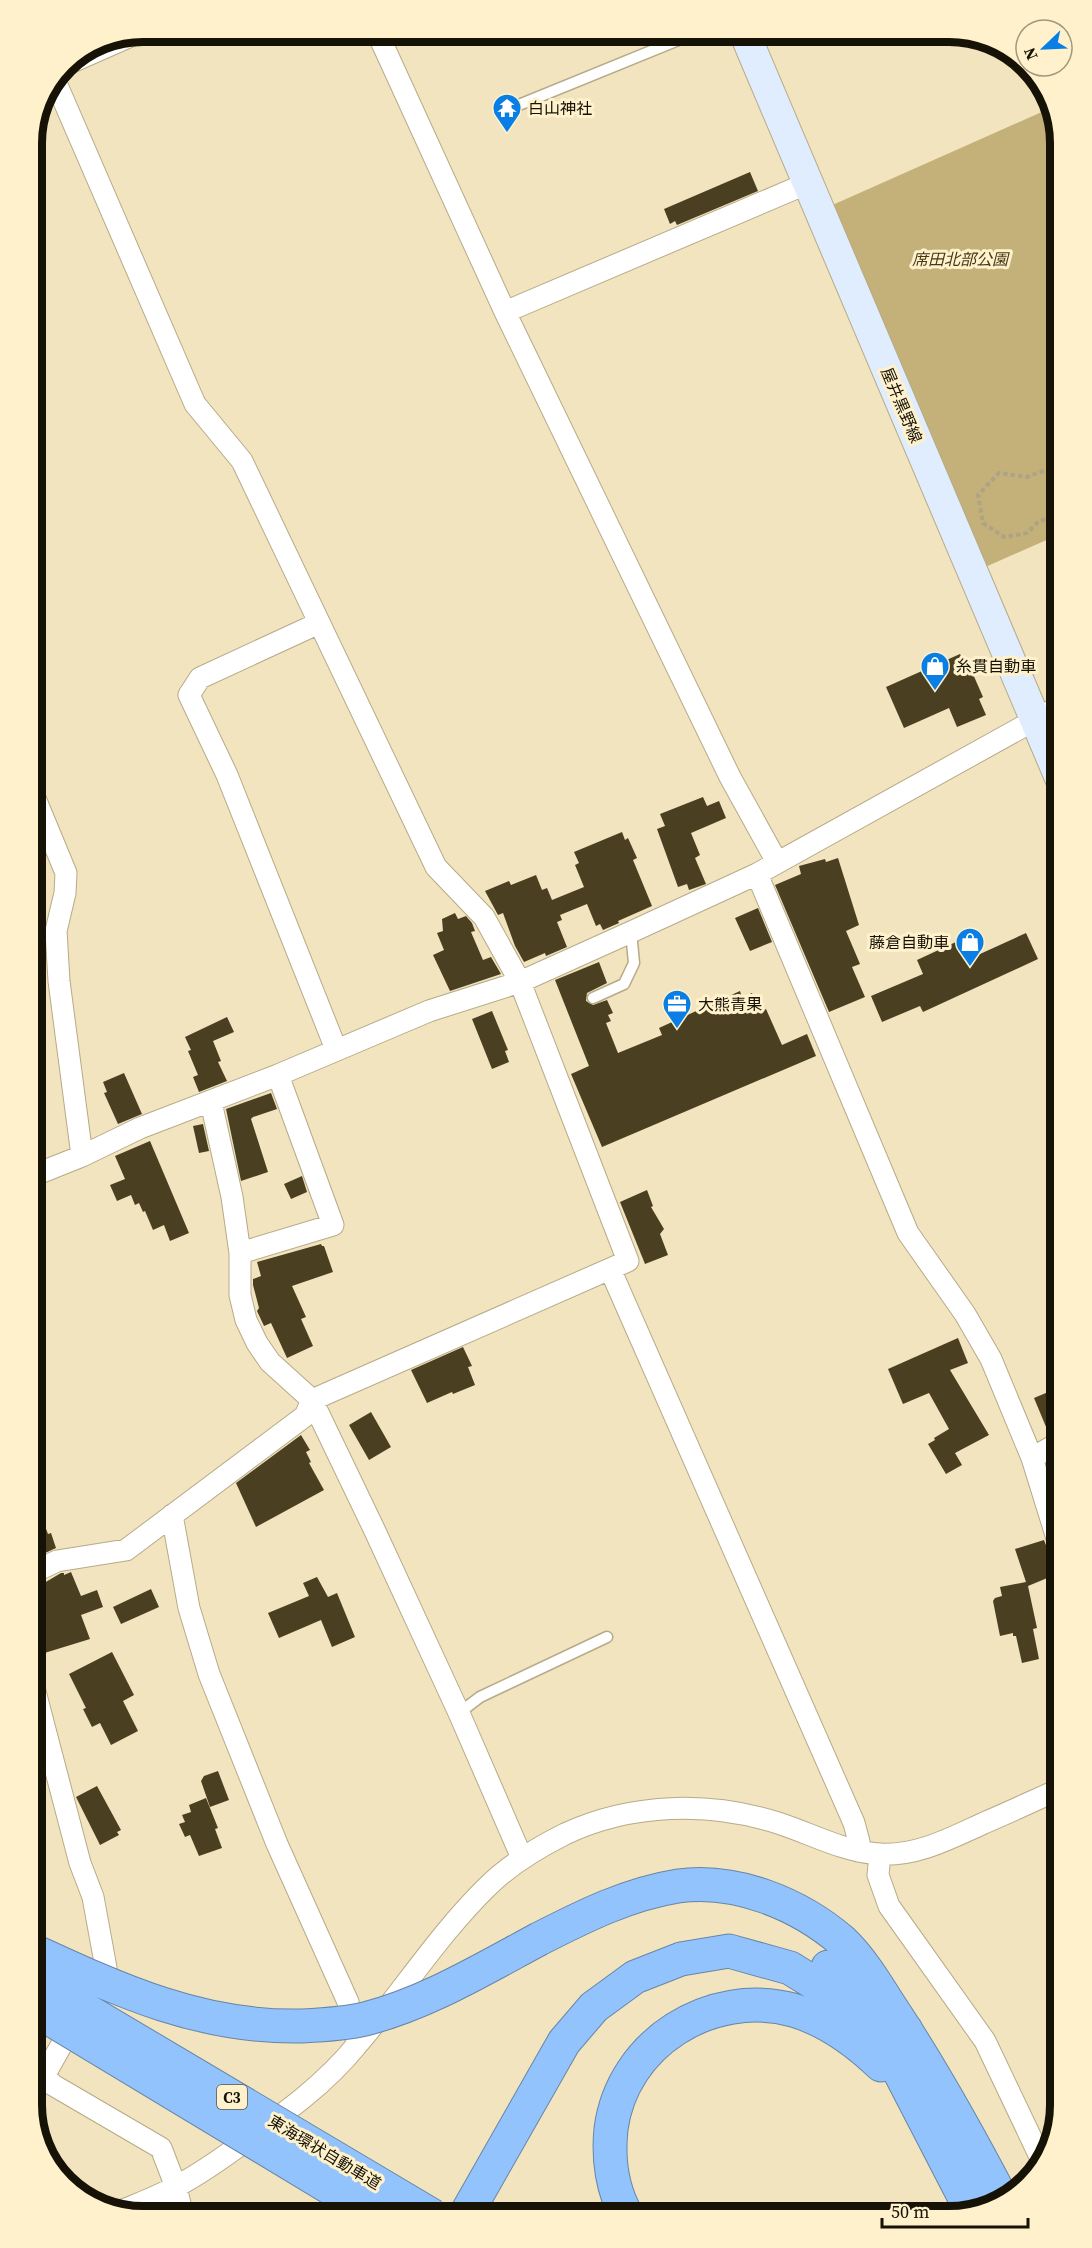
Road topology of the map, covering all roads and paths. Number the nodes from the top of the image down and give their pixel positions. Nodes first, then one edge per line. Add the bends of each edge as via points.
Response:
1 (381, 42) edge
2 (673, 42) edge
3 (748, 42) edge
4 (58, 88) edge
5 (504, 111) dead end
6 (808, 183) junction
7 (505, 312) junction
8 (1050, 469) edge
9 (1050, 519) edge
10 (319, 623) junction
11 (1048, 713) edge
12 (42, 819) edge
13 (777, 862) junction
14 (757, 874) junction
15 (631, 932) junction
16 (520, 982) junction
17 (593, 998) dead end
18 (336, 1049) junction
19 (278, 1075) junction
20 (212, 1102) junction
21 (82, 1156) junction
22 (42, 1172) edge
23 (240, 1253) junction
24 (610, 1269) junction
25 (312, 1400) junction
26 (1050, 1448) edge
27 (1032, 1458) junction
28 (172, 1515) junction
29 (1050, 1516) edge
30 (42, 1568) edge
31 (607, 1637) dead end
32 (459, 1713) junction
33 (42, 1718) edge
34 (1050, 1794) edge
35 (858, 1851) junction
36 (880, 1854) junction
37 (522, 1858) junction
38 (42, 1955) edge
39 (42, 1984) edge
40 (42, 2014) edge
41 (906, 2030) junction
42 (86, 2041) junction
43 (356, 2048) junction
44 (921, 2116) junction
45 (1038, 2153) edge
46 (177, 2187) junction
47 (999, 2192) edge
48 (968, 2204) edge
49 (134, 2206) edge
50 (181, 2206) edge
51 (322, 2206) edge
52 (360, 2206) edge
53 (416, 2206) edge
54 (448, 2206) edge
55 (471, 2206) edge
56 (621, 2206) edge

1 - 7 street
2 - 5 lane
3 - 6 main road, 屋井黒野線
4 - 10 street via 195,404 242,460
6 - 7 street
6 - 11 main road, 屋井黒野線
7 - 13 street via 730,777
8 - 9 path via 1027,477 999,473 978,495 983,524 1004,537 1027,533 1039,521
10 - 16 street via 436,867 484,917
10 - 18 street via 200,678 189,695 227,775
11 - 13 street
12 - 21 street via 66,873 56,931
13 - 14 street
14 - 15 street
14 - 27 street via 908,1233 965,1314 991,1359
15 - 16 street
15 - 17 lane via 634,963 624,984
16 - 18 street via 429,1011
16 - 24 street via 628,1261
18 - 19 street
19 - 20 street
19 - 23 street via 333,1225
20 - 21 street via 141,1128
20 - 23 street
21 - 22 street
23 - 25 street via 240,1296 257,1343 270,1362
24 - 25 street
24 - 35 street via 854,1823
25 - 28 street via 305,1416
25 - 32 street
26 - 27 street
27 - 29 street
28 - 30 street via 126,1550 57,1561
28 - 43 street via 189,1608 209,1674 277,1844 348,2002
31 - 32 lane via 480,1697
32 - 37 street
33 - 46 street via 80,1863 93,1897 106,1968 44,2076 161,2148
34 - 36 street via 936,1845
35 - 36 street
35 - 37 street via 747,1815 688,1808 629,1813 596,1822
36 - 45 street via 878,1875 889,1906 985,2041
37 - 43 street via 488,1885 465,1911
38 - 41 highway, bridge via 180,2011 224,2021 319,2025 364,2019 413,2002 597,1910 637,1895 680,1886 723,1886 768,1898 811,1917 844,1943
39 - 53 highway, 東海環状自動車道 / C3, bridge
40 - 42 highway, 東海環状自動車道 / C3, bridge
41 - 47 highway
41 - 54 highway via 872,1995 828,1967 783,1946 724,1934 666,1940 619,1963 567,2011 529,2060
42 - 51 highway, bridge
42 - 52 highway, 東海環状自動車道 / C3, bridge
43 - 46 street via 291,2109
44 - 48 highway
44 - 55 highway via 875,2031 840,1999 789,1968 729,1951 681,1959 635,1977 594,2007 564,2042
44 - 56 highway via 899,2083 867,2051 821,2021 793,2010 766,2006 711,2012 684,2022 660,2038 623,2087 609,2147
46 - 49 street
46 - 50 street

